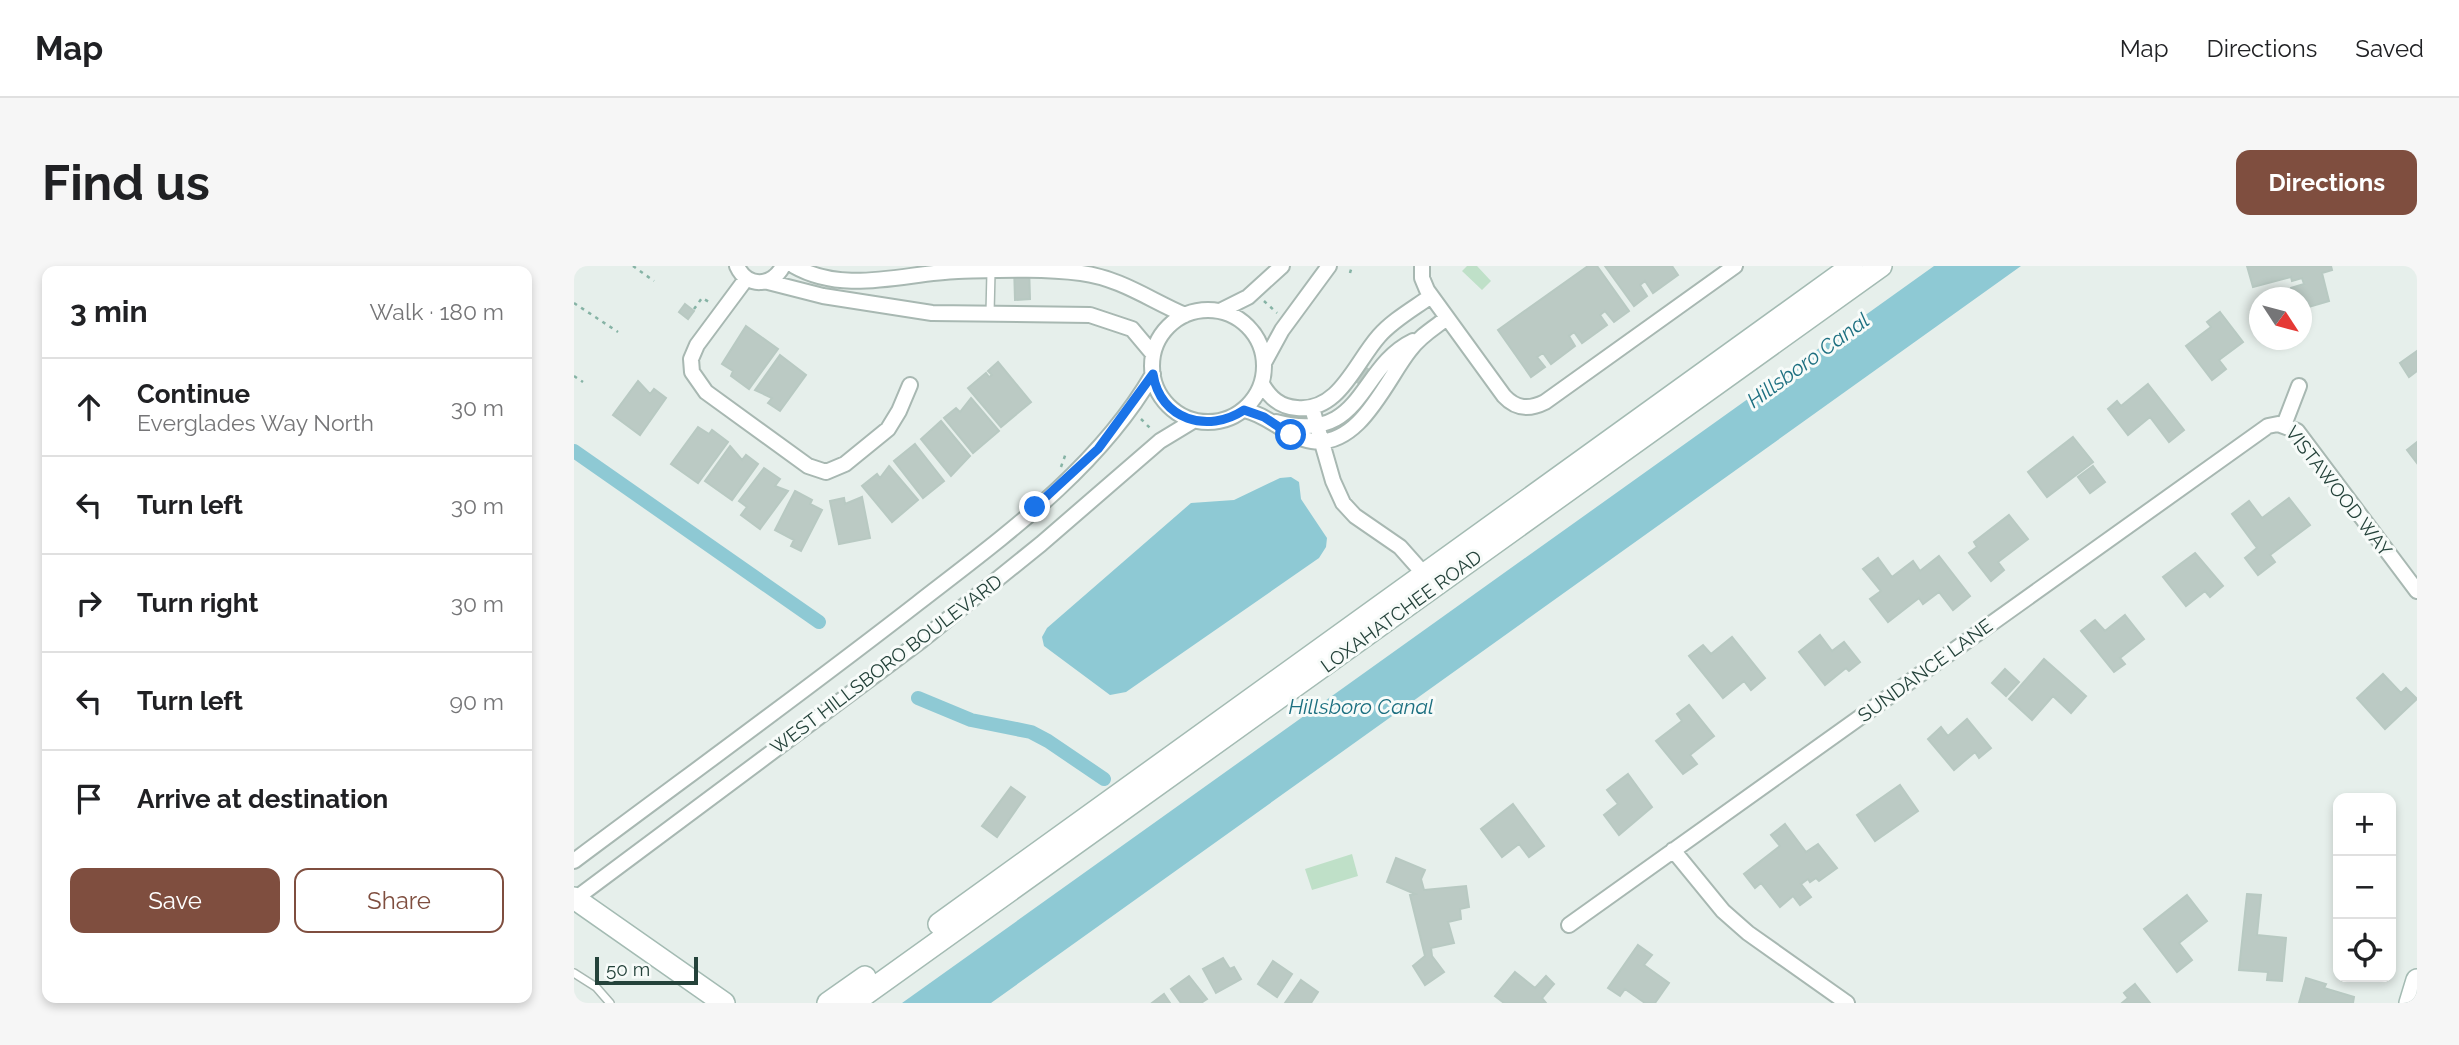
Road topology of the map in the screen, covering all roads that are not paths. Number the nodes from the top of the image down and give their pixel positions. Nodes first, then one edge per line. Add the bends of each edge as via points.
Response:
1 (737, 266) edge
2 (783, 266) edge
3 (794, 266) edge
4 (1282, 266) edge
5 (1329, 266) edge
6 (1735, 266) edge
7 (1852, 266) edge
8 (1881, 266) edge
9 (1422, 267) edge
10 (991, 272) junction
11 (746, 279) junction
12 (768, 282) junction
13 (1431, 296) junction
14 (1220, 311) junction
15 (990, 315) junction
16 (1185, 315) junction
17 (1447, 318) junction
18 (1367, 352) junction
19 (1153, 355) junction
20 (1264, 363) junction
21 (1390, 368) junction
22 (1153, 374) junction
23 (1262, 384) junction
24 (910, 385) dead end
25 (2299, 386) dead end
26 (1312, 408) junction
27 (1244, 410) junction
28 (1193, 421) junction
29 (1272, 422) junction
30 (1317, 425) junction
31 (2284, 425) junction
32 (1321, 442) junction
33 (1424, 574) junction
34 (2417, 591) edge
35 (1674, 850) junction
36 (574, 861) edge
37 (574, 899) edge
38 (1569, 925) dead end
39 (574, 973) edge
40 (2417, 980) edge
41 (610, 1003) edge
42 (724, 1003) edge
43 (828, 1003) edge
44 (853, 1003) edge
45 (1847, 1003) edge
46 (2410, 1003) edge

1 - 11 street
2 - 12 street
3 - 10 street via 820,276 858,281
4 - 14 street via 1256,291
5 - 20 street
6 - 17 street via 1545,402 1525,408 1504,396
7 - 33 main road, LOXAHATCHEE ROAD
8 - 44 main road, LOXAHATCHEE ROAD
9 - 13 street
10 - 15 lane
10 - 16 street via 1098,276 1138,290
11 - 12 street
11 - 24 street via 697,345 692,372 706,391 808,466 826,472 845,464 892,424
12 - 15 street via 919,312
13 - 17 street
13 - 18 street via 1388,327
14 - 16 street
14 - 20 street via 1251,330 1262,348
15 - 19 street via 1101,317 1132,329
16 - 19 street via 1164,331
17 - 21 street
18 - 21 street
18 - 26 street via 1338,391
19 - 22 street
20 - 23 street
21 - 30 street via 1353,407
21 - 32 street via 1357,423
22 - 28 street via 1169,407
22 - 36 street, WEST HILLSBORO BOULEVARD via 1098,449 1012,527 864,645
23 - 26 street via 1272,398 1287,407
23 - 27 street
25 - 31 street, VISTAWOOD WAY
26 - 30 street
27 - 28 street via 1219,422
27 - 29 street
28 - 37 street, WEST HILLSBORO BOULEVARD via 1160,441 937,628
29 - 30 street
29 - 32 street via 1296,437
30 - 32 street
31 - 34 street, VISTAWOOD WAY via 2297,431
31 - 35 street, SUNDANCE LANE via 2259,430
32 - 33 street via 1343,503 1400,547
33 - 43 main road, LOXAHATCHEE ROAD
35 - 38 street, SUNDANCE LANE
35 - 45 street via 1700,887 1731,919
37 - 42 main road
39 - 41 lane
40 - 46 main road

